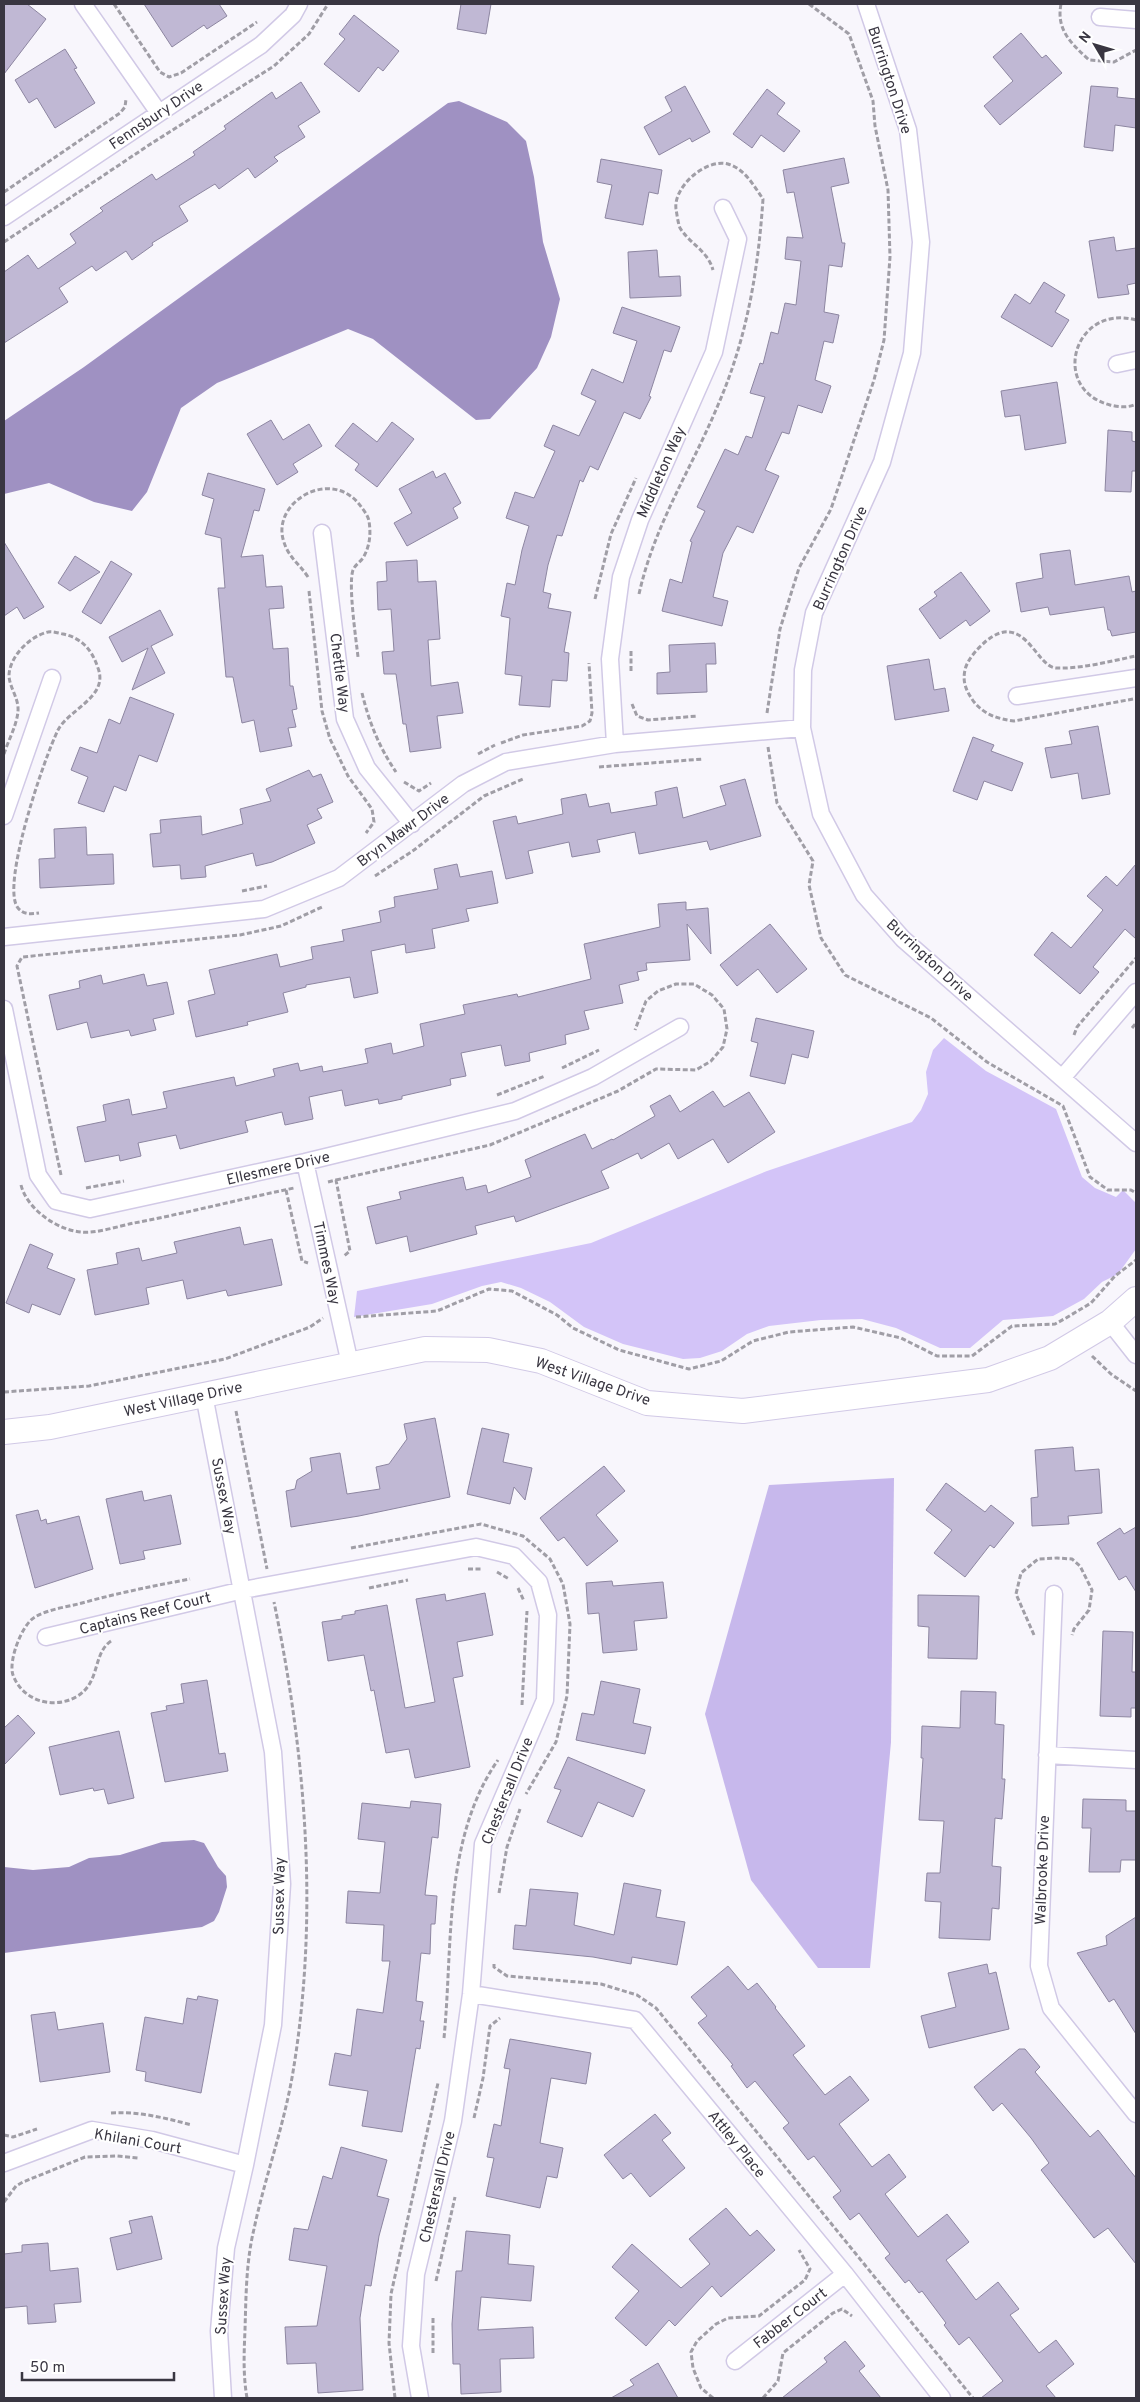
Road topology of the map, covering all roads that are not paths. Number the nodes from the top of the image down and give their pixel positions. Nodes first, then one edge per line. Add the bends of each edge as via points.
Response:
1 (83, 4) edge
2 (299, 4) edge
3 (866, 4) edge
4 (1100, 17) dead end
5 (1136, 20) edge
6 (159, 113) junction
7 (724, 208) dead end
8 (4, 217) edge
9 (1136, 360) edge
10 (1117, 364) dead end
11 (322, 533) dead end
12 (52, 678) dead end
13 (1136, 678) edge
14 (1017, 696) dead end
15 (802, 728) junction
16 (615, 744) junction
17 (4, 816) edge
18 (412, 824) junction
19 (4, 937) edge
20 (1136, 992) edge
21 (4, 1009) edge
22 (680, 1027) dead end
23 (1062, 1078) junction
24 (1136, 1143) edge
25 (305, 1162) junction
26 (1136, 1298) edge
27 (1110, 1322) junction
28 (1136, 1355) edge
29 (350, 1364) junction
30 (204, 1395) junction
31 (4, 1432) edge
32 (243, 1590) junction
33 (1054, 1594) dead end
34 (46, 1637) dead end
35 (1047, 1755) junction
36 (1136, 1760) edge
37 (471, 1994) junction
38 (1136, 2114) edge
39 (4, 2163) edge
40 (245, 2165) junction
41 (844, 2274) junction
42 (735, 2361) dead end
43 (223, 2398) edge
44 (420, 2398) edge
45 (942, 2398) edge

1 - 6 street
2 - 6 street, Fennsbury Drive via 293,15 261,45
3 - 15 street, Burrington Drive via 908,130 921,242 912,353 882,462 814,613 803,670
4 - 5 street
6 - 8 street, Fennsbury Drive
7 - 16 street, Middleton Way via 738,239 714,352 640,520 621,577 610,659
9 - 10 street
11 - 18 street, Chettle Way via 345,719 367,768
12 - 17 street
13 - 14 street
15 - 16 street, Bryn Mawr Drive
15 - 23 street, Burrington Drive via 821,814 864,895 903,939
16 - 18 street, Bryn Mawr Drive via 506,762 463,784
18 - 19 street, Bryn Mawr Drive via 339,878 264,909
20 - 23 street
21 - 25 street, Ellesmere Drive via 38,1175 56,1202 90,1210
22 - 25 street, Ellesmere Drive via 593,1077 515,1110
23 - 24 street, Burrington Drive
25 - 29 street, Timmes Way
26 - 27 street, West Village Drive
27 - 28 street
27 - 29 street, West Village Drive via 1050,1358 988,1380 744,1411 647,1402 541,1361 488,1350 425,1349
29 - 30 street, West Village Drive
30 - 31 street, West Village Drive via 50,1427
30 - 32 street, Sussex Way
32 - 34 street, Captains Reef Court
32 - 37 street, Chestersall Drive via 476,1547 514,1556 539,1582 548,1615 544,1700 483,1844
32 - 40 street, Sussex Way via 273,1752 282,1884 273,2025
33 - 35 street, Walbrooke Drive
35 - 36 street
35 - 38 street, Walbrooke Drive via 1039,1966 1051,2008
37 - 41 street, Attley Place via 635,2020
37 - 44 street, Chestersall Drive via 453,2121 416,2274 411,2346
39 - 40 street, Khilani Court via 92,2130 152,2140
40 - 43 street, Sussex Way via 226,2248 219,2331
41 - 42 street, Fabber Court
41 - 45 street, Attley Place

